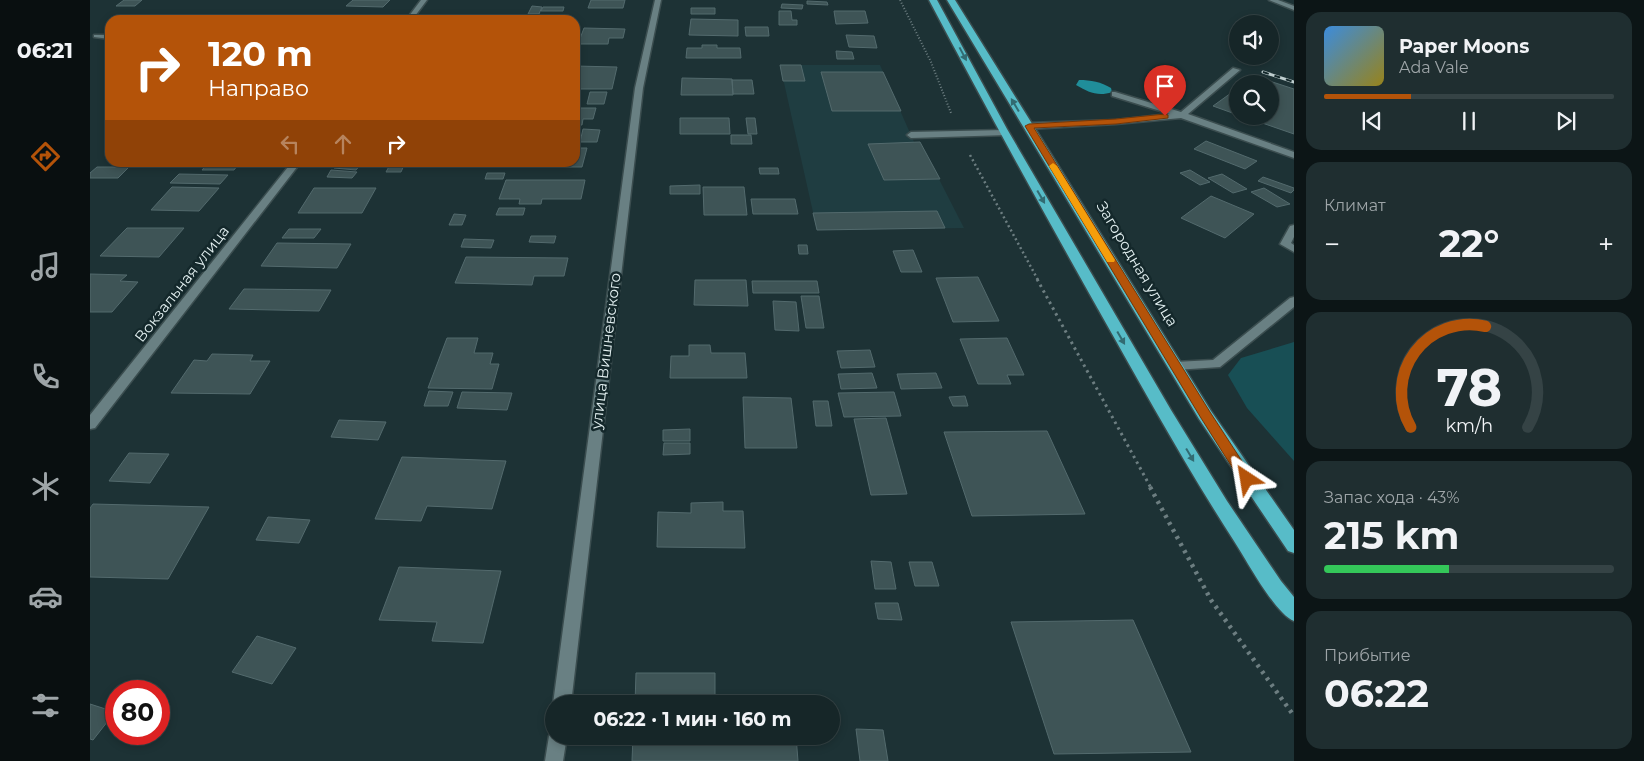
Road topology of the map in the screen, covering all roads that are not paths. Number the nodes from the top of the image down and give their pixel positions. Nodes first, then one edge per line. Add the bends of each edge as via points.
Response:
1 (424, 0) edge
2 (658, 0) edge
3 (933, 0) edge
4 (951, 0) edge
5 (1272, 0) edge
6 (1294, 8) edge
7 (413, 15) edge
8 (96, 36) dead end
9 (105, 37) edge
10 (1236, 70) dead end
11 (1115, 94) dead end
12 (1182, 115) junction
13 (1029, 126) junction
14 (1004, 133) junction
15 (911, 135) dead end
16 (1294, 155) edge
17 (293, 167) edge
18 (1294, 228) edge
19 (1294, 249) edge
20 (1294, 301) edge
21 (1176, 366) junction
22 (90, 424) edge
23 (1294, 545) edge
24 (1294, 612) edge
25 (563, 695) edge
26 (557, 745) edge
27 (554, 761) edge

1 - 7 street
2 - 25 street, улица Вишневского via 640,88
3 -> 14 highway
13 -> 4 highway, Загородная улица
5 - 6 street
8 - 9 street
10 - 12 street
11 - 12 street
12 - 13 street
12 - 16 street
13 - 21 highway, Загородная улица
14 - 15 street
14 -> 24 highway via 1165,414 1221,506
17 - 22 street, Вокзальная улица
18 - 19 street via 1286,244
20 - 21 street via 1216,364
21 - 23 highway, Загородная улица via 1247,479
26 - 27 street

